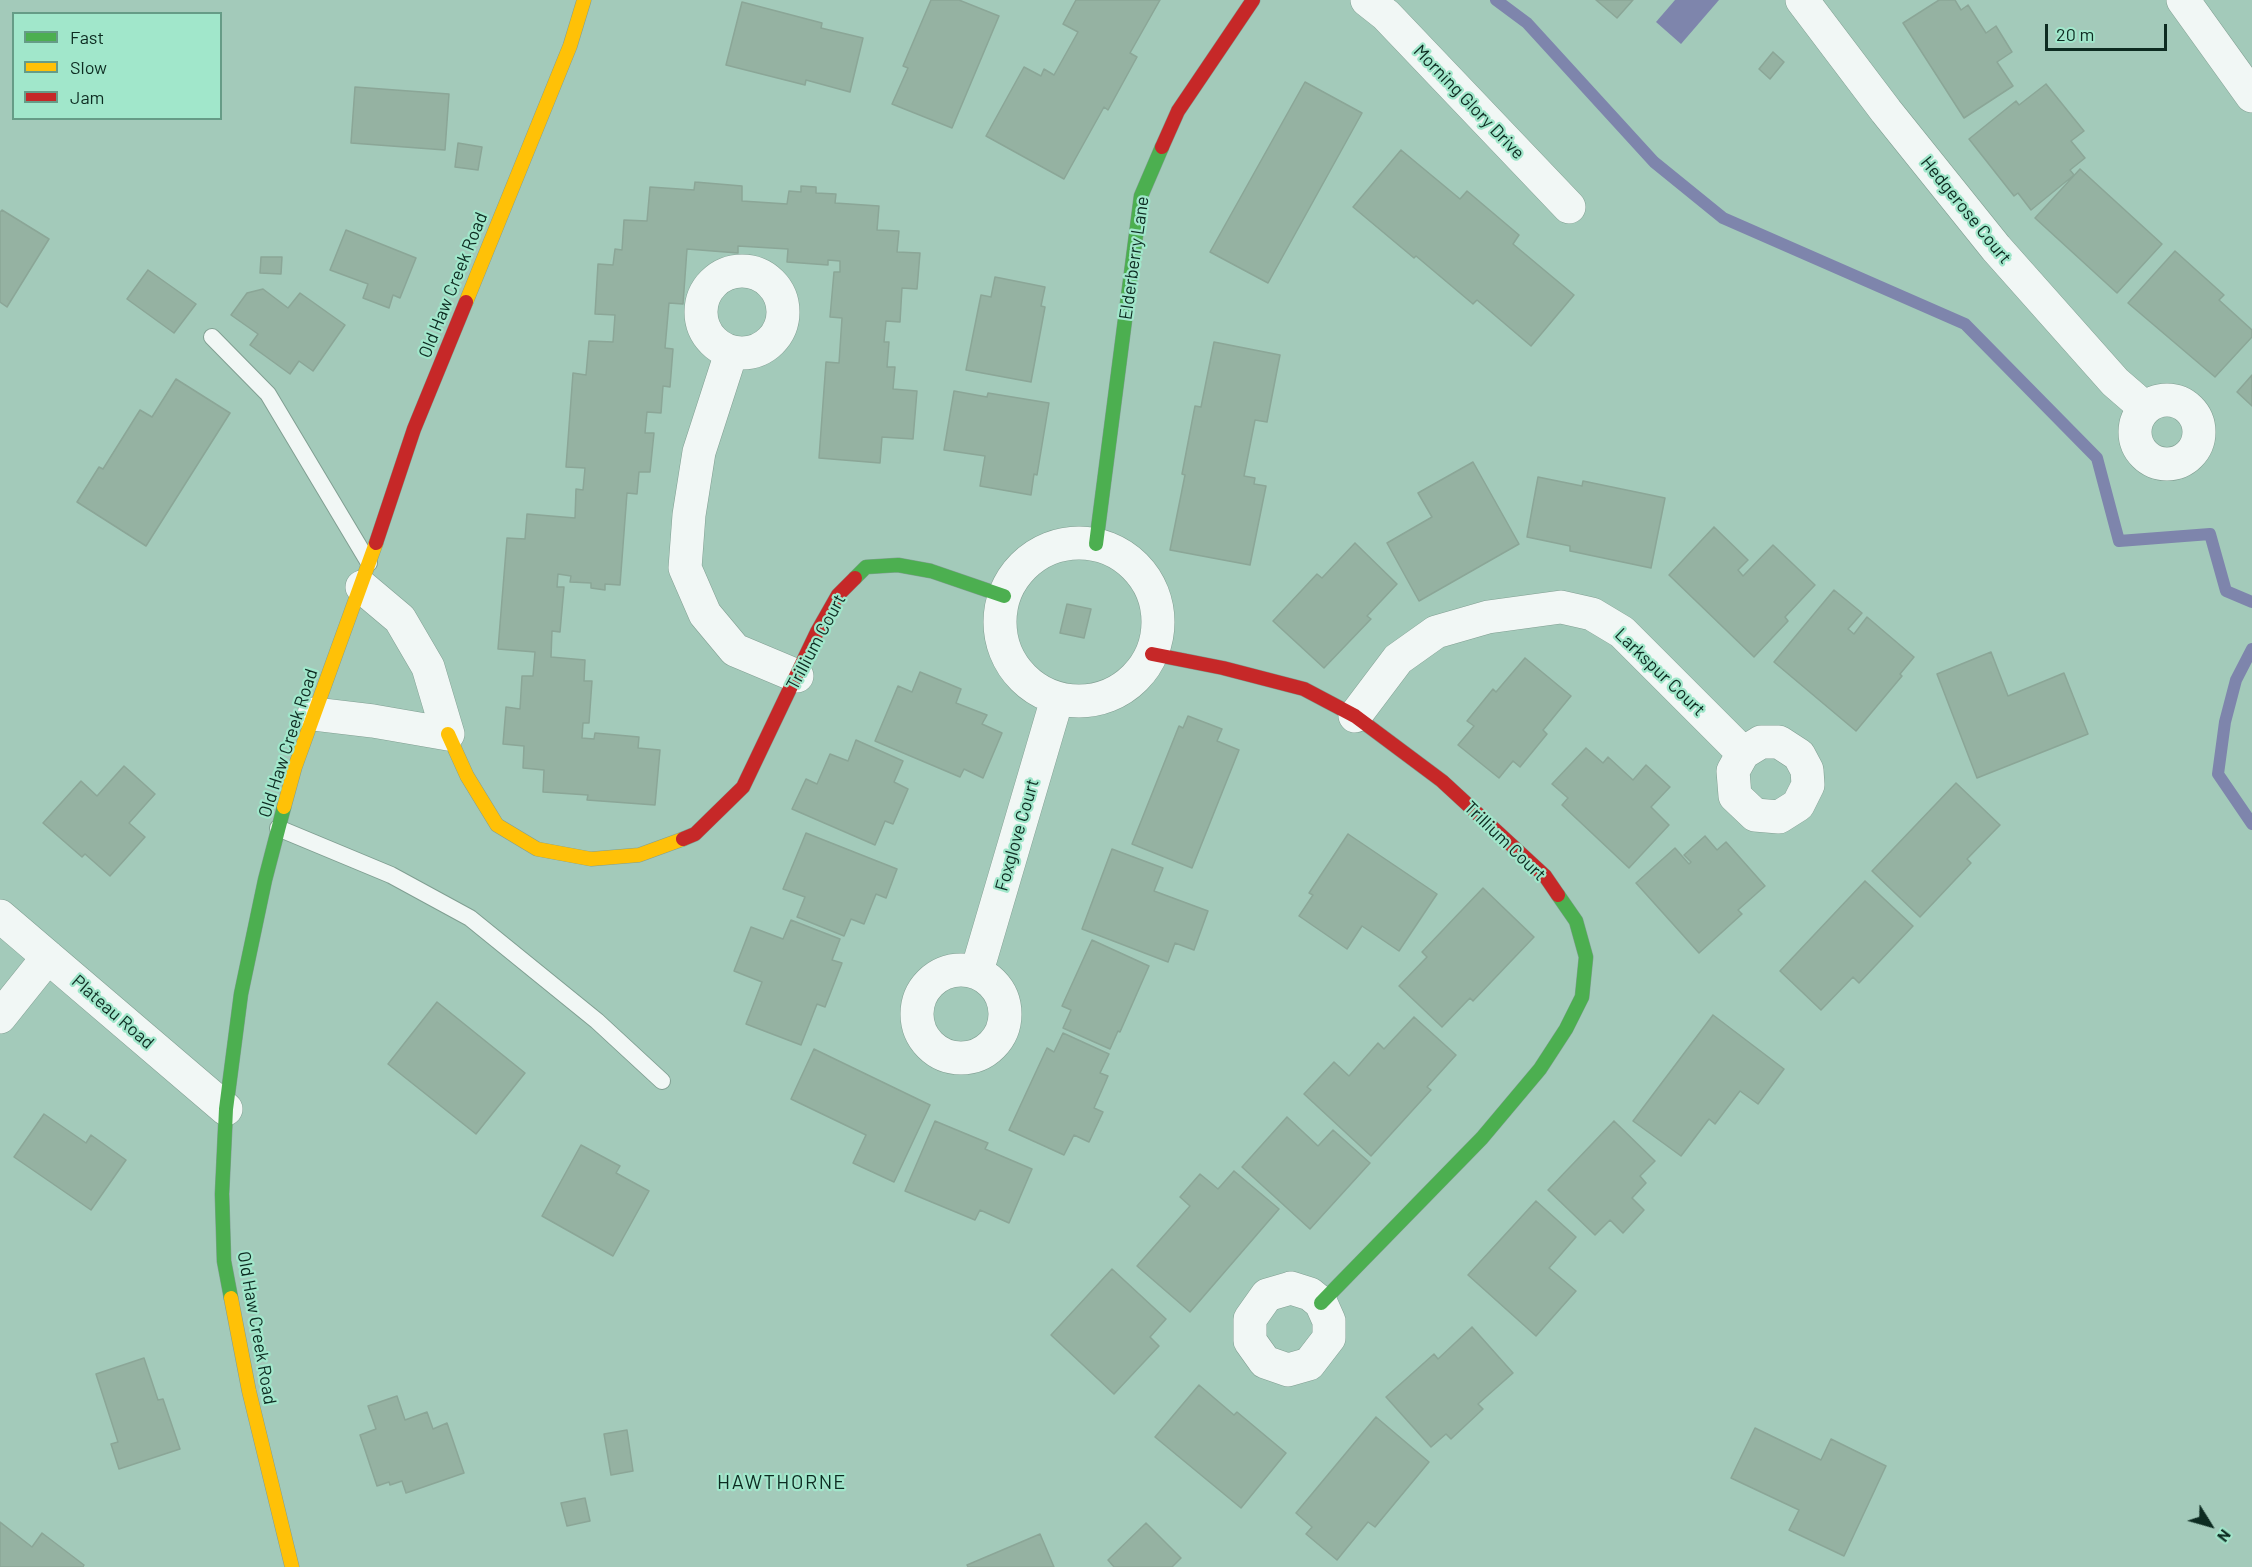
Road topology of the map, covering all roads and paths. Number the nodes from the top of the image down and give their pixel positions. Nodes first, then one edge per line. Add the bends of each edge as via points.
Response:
1 (584, 0) edge
2 (1253, 0) edge
3 (1367, 0) edge
4 (1802, 0) edge
5 (2182, 0) edge
6 (2252, 96) edge
7 (1569, 207) dead end
8 (212, 337) dead end
9 (731, 353) dead end
10 (2145, 408) dead end
11 (1096, 544) junction
12 (366, 575) junction
13 (1004, 596) junction
14 (1152, 654) junction
15 (797, 676) junction
16 (1057, 699) junction
17 (314, 714) junction
18 (1355, 716) junction
19 (448, 735) junction
20 (1743, 753) dead end
21 (278, 828) junction
22 (0, 916) edge
23 (48, 957) junction
24 (977, 971) dead end
25 (0, 1017) edge
26 (662, 1081) dead end
27 (226, 1109) junction
28 (1322, 1303) dead end
29 (292, 1567) edge

1 - 12 street, Old Haw Creek Road via 570,46 414,429
2 - 11 street, Elderberry Lane via 1178,111 1141,196
3 - 7 street, Morning Glory Drive via 1386,15
4 - 10 street, Hedgerose Court via 1996,248 2115,382
5 - 6 street
8 - 12 lane via 268,394
9 - 15 street via 699,452 685,568 705,614 735,650
11 - 13 street via 1067,543 1040,552 1018,571
11 - 14 street via 1118,552 1137,567 1150,586 1158,608 1158,632
12 - 17 street, Old Haw Creek Road
12 - 19 street via 400,619 428,667
13 - 15 street, Trillium Court via 931,571 898,565 866,567 838,595
13 - 16 street via 999,622 1003,647 1015,670 1034,688
14 - 16 street via 1136,678 1113,694 1086,701
14 - 18 street, Trillium Court via 1304,689
15 - 19 street, Trillium Court via 743,787 694,834 639,855 591,859 537,849 497,825
16 - 24 street, Foxglove Court
17 - 19 street
17 - 21 street, Old Haw Creek Road
18 - 20 street, Larkspur Court via 1398,659 1436,632 1488,616 1561,607 1593,614 1622,632
18 - 28 street, Trillium Court via 1442,781 1545,876 1576,921 1586,957 1582,997 1540,1069 1482,1138
21 - 26 lane via 391,875 470,918 597,1021
21 - 27 street, Old Haw Creek Road via 241,994
22 - 23 street, Plateau Road
23 - 25 street
23 - 27 street, Plateau Road
27 - 29 street, Old Haw Creek Road via 224,1261 249,1391

